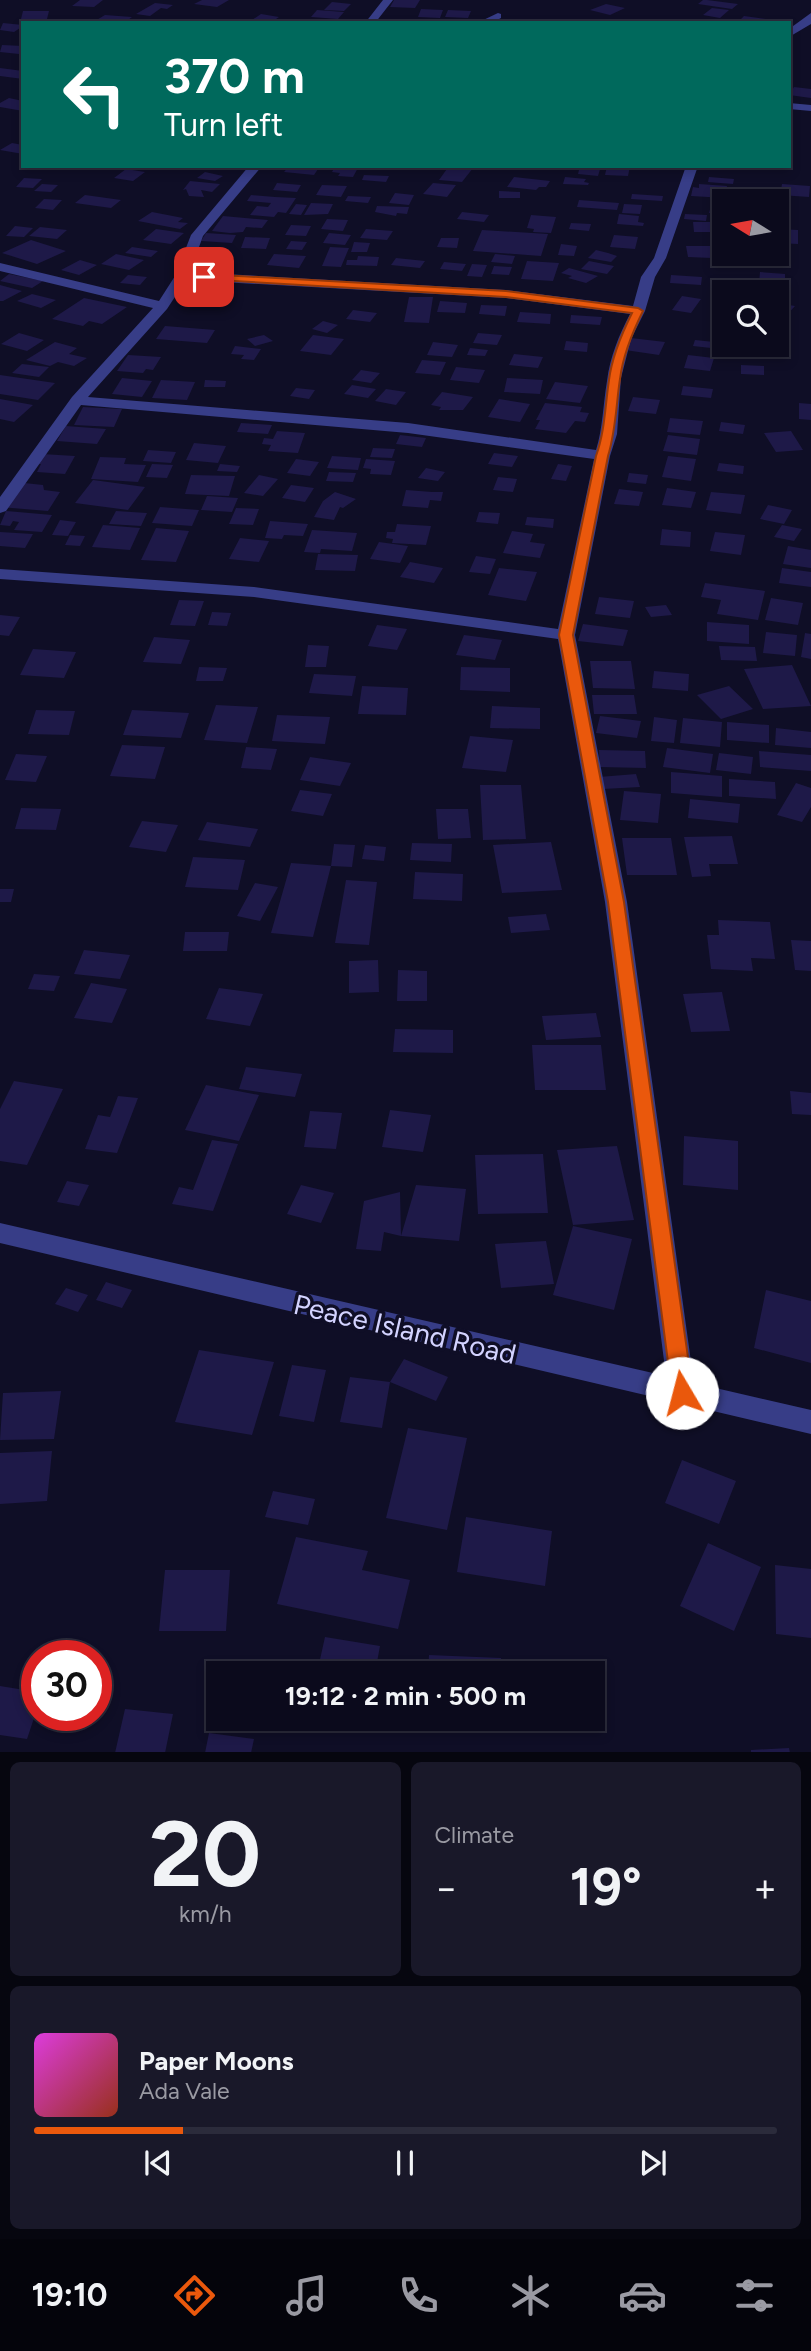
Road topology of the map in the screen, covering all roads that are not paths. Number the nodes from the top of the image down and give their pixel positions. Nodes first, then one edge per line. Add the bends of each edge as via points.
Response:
1 (388, 0) edge
2 (498, 16) dead end
3 (811, 16) edge
4 (372, 21) edge
5 (487, 21) edge
6 (791, 33) edge
7 (791, 106) edge
8 (811, 108) edge
9 (254, 168) edge
10 (691, 168) edge
11 (0, 267) edge
12 (182, 276) junction
13 (162, 306) junction
14 (638, 311) junction
15 (77, 400) junction
16 (602, 456) junction
17 (0, 508) edge
18 (0, 574) edge
19 (566, 635) junction
20 (0, 1233) edge
21 (682, 1393) junction
22 (811, 1422) edge

1 - 4 street
2 - 5 street
3 - 6 street
7 - 8 street
9 - 12 street via 197,235
10 - 14 street
11 - 13 street
12 - 13 street
12 - 14 street via 506,294
13 - 15 street
14 - 16 street via 624,338 614,378 609,434
15 - 16 street via 408,428
15 - 17 street
16 - 19 street
18 - 19 street via 254,592
19 - 21 street via 616,902
20 - 21 street, Peace Island Road
21 - 22 street, Peace Island Road

